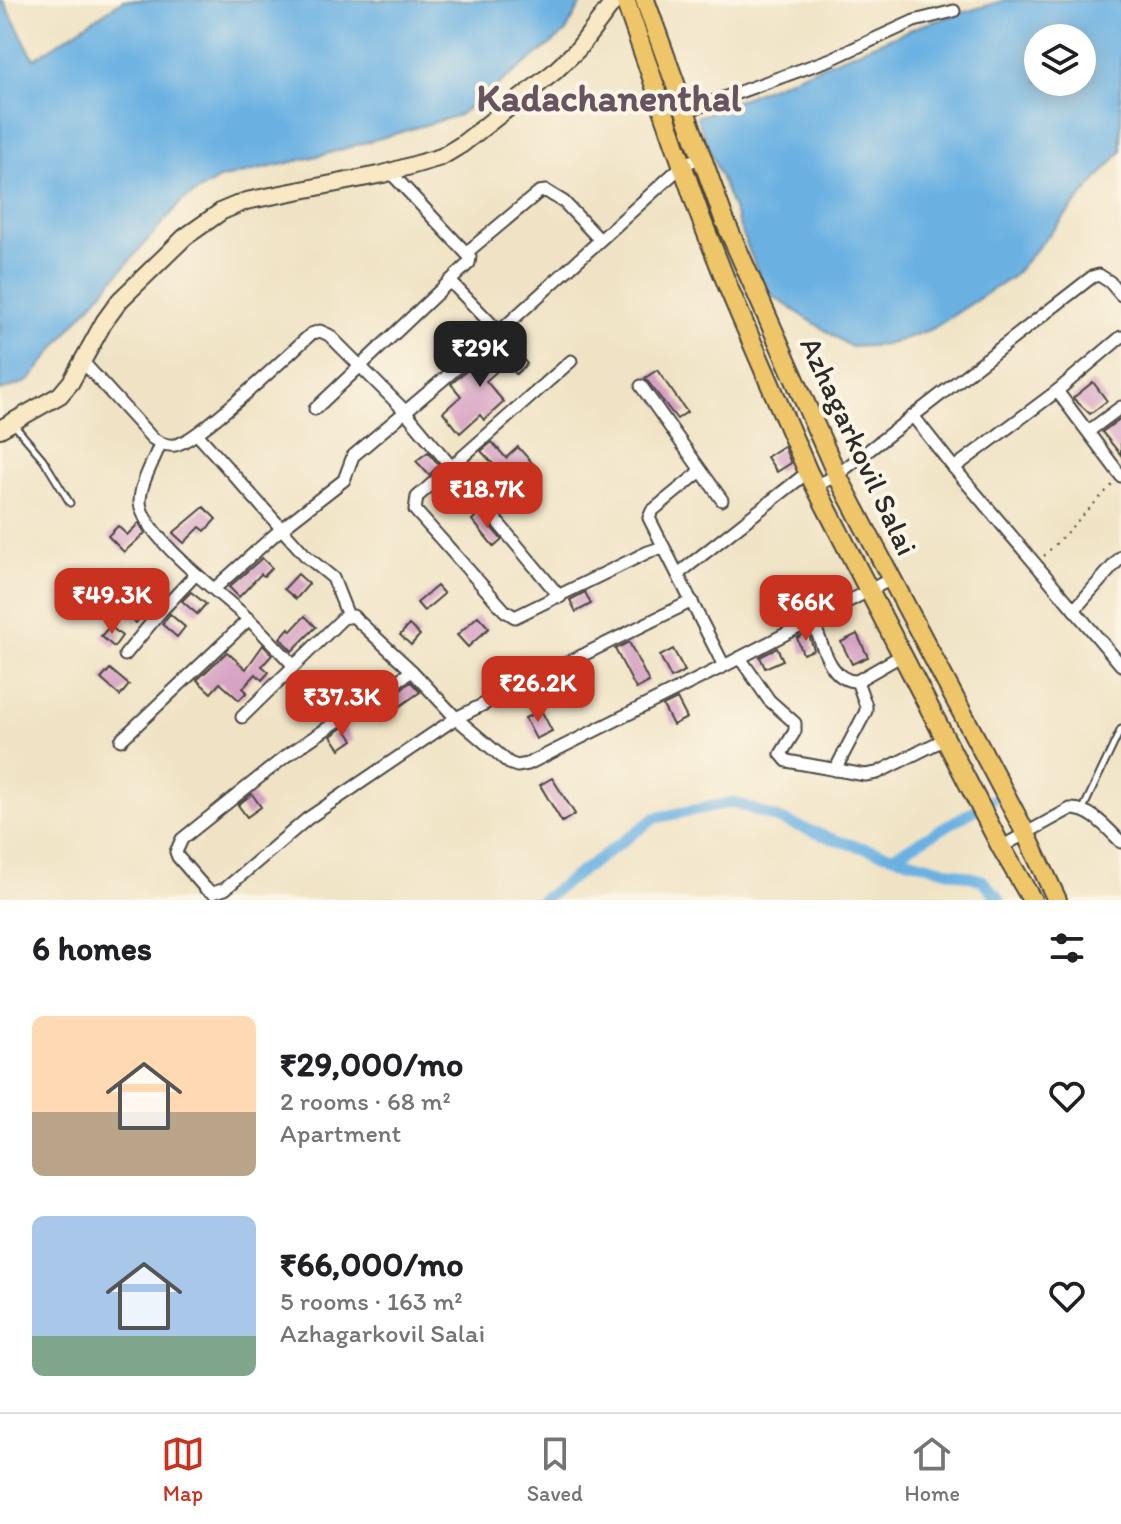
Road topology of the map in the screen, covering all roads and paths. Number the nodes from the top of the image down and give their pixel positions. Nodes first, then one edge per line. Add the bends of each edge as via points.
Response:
1 (615, 0) edge
2 (625, 0) edge
3 (645, 0) edge
4 (954, 11) dead end
5 (687, 111) junction
6 (702, 157) junction
7 (684, 164) junction
8 (391, 173) junction
9 (599, 239) junction
10 (466, 253) junction
11 (450, 281) junction
12 (1121, 295) edge
13 (499, 332) junction
14 (1121, 337) edge
15 (571, 361) dead end
16 (83, 362) junction
17 (361, 366) junction
18 (641, 386) dead end
19 (1057, 391) junction
20 (1121, 407) edge
21 (315, 409) dead end
22 (404, 410) junction
23 (913, 416) junction
24 (6, 426) edge
25 (1089, 431) junction
26 (197, 434) junction
27 (160, 444) junction
28 (451, 464) junction
29 (954, 468) junction
30 (701, 471) junction
31 (837, 475) junction
32 (1121, 476) edge
33 (812, 479) junction
34 (722, 500) dead end
35 (70, 503) dead end
36 (281, 529) junction
37 (663, 547) junction
38 (1121, 557) edge
39 (1034, 565) junction
40 (196, 574) junction
41 (678, 574) junction
42 (891, 579) junction
43 (214, 589) junction
44 (870, 592) junction
45 (560, 597) junction
46 (692, 601) junction
47 (1074, 610) junction
48 (348, 616) junction
49 (249, 619) junction
50 (813, 621) junction
51 (904, 654) junction
52 (125, 655) dead end
53 (740, 658) junction
54 (293, 665) junction
55 (1121, 665) edge
56 (724, 666) junction
57 (412, 671) junction
58 (857, 681) junction
59 (242, 717) dead end
60 (456, 718) junction
61 (1121, 729) edge
62 (947, 738) junction
63 (121, 740) dead end
64 (835, 770) junction
65 (1082, 810) junction
66 (1026, 834) junction
67 (1121, 842) edge
68 (1001, 847) junction
69 (1032, 900) edge
70 (1057, 900) edge

1 - 8 main road via 554,72 470,138 441,157
2 - 7 main road, Azhagarkovil Salai
3 - 5 main road, Azhagarkovil Salai
4 - 5 street via 914,21 831,59
5 - 6 main road, Azhagarkovil Salai
6 - 7 street
6 - 31 main road, Azhagarkovil Salai
7 - 9 street
7 - 33 main road, Azhagarkovil Salai via 729,289
8 - 10 street
8 - 16 main road via 246,201 222,211 135,284 104,322
9 - 10 street via 546,191
9 - 13 street
10 - 11 street via 469,263
11 - 13 street
11 - 17 street
12 - 23 street via 1105,278 1092,277
13 - 22 street
14 - 19 street
15 - 28 street
16 - 24 main road via 60,395
16 - 27 street
17 - 21 street
17 - 22 street
17 - 26 street via 329,335 311,334
18 - 30 street
19 - 25 street
19 - 29 street
20 - 25 street
22 - 28 street
22 - 36 street via 353,456 344,480
23 - 29 street
23 - 31 street
24 - 35 lane via 43,459
25 - 32 street
26 - 27 street via 174,445
26 - 36 street
27 - 40 street via 140,502 145,517
28 - 45 street
28 - 45 street via 417,497 420,518 509,615 519,617
29 - 39 street
30 - 34 street
30 - 37 street via 650,514
31 - 33 street
31 - 42 main road, Azhagarkovil Salai
32 - 39 path
33 - 41 street
33 - 44 main road, Azhagarkovil Salai
36 - 43 street
36 - 48 street via 333,578
37 - 41 street
37 - 45 street
38 - 47 street
39 - 47 street
40 - 43 street
40 - 52 street
41 - 46 street
42 - 44 street
42 - 66 main road, Azhagarkovil Salai
43 - 49 street
44 - 50 street
44 - 51 main road, Azhagarkovil Salai
46 - 56 street
46 - 60 street
47 - 55 street
48 - 54 street
48 - 57 street
49 - 54 street
49 - 63 street
50 - 53 street
50 - 58 street via 834,671
51 - 58 street
51 - 62 main road, Azhagarkovil Salai
53 - 56 street
53 - 64 street via 769,700 795,723 782,757
54 - 59 street
56 - 60 street via 528,764 509,763
57 - 60 street
57 - 60 street via 274,764 182,839 178,857 205,888 213,893 225,889 307,819
58 - 64 street via 866,711
61 - 65 lane
62 - 64 street via 877,773
62 - 68 main road, Azhagarkovil Salai
65 - 66 street via 1070,809
65 - 67 street
66 - 68 street
66 - 70 main road, Azhagarkovil Salai
68 - 69 main road, Azhagarkovil Salai

